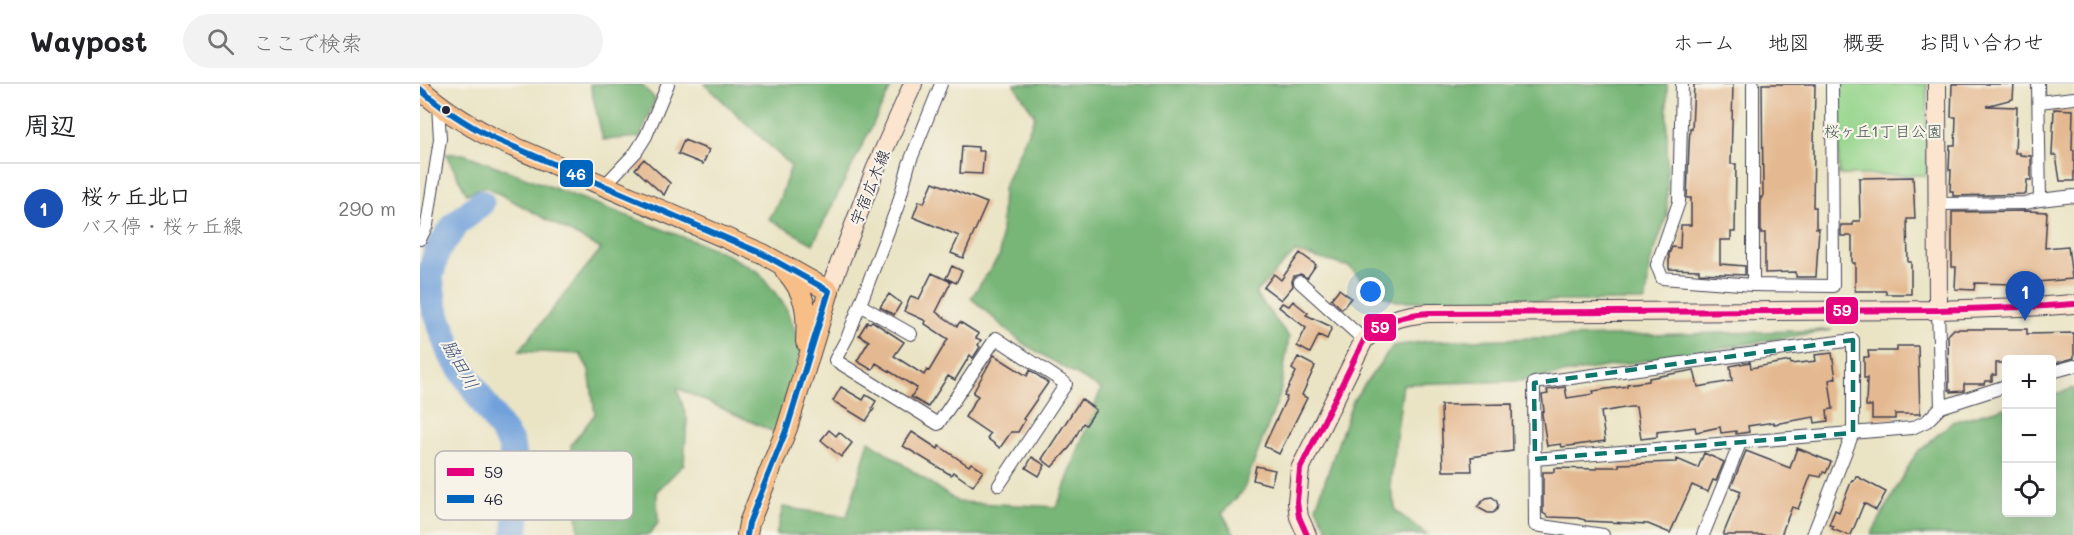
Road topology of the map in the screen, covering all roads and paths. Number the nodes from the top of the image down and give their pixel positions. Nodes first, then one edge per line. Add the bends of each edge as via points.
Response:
1 (668, 84) edge
2 (913, 84) edge
3 (941, 84) edge
4 (1682, 84) edge
5 (1753, 84) edge
6 (1832, 84) edge
7 (1937, 84) edge
8 (2038, 84) edge
9 (420, 89) edge
10 (2074, 98) edge
11 (2039, 102) junction
12 (438, 105) junction
13 (604, 186) junction
14 (2074, 196) edge
15 (2040, 201) junction
16 (1937, 204) junction
17 (420, 239) edge
18 (778, 262) junction
19 (1300, 282) dead end
20 (1753, 285) junction
21 (829, 291) junction
22 (2074, 304) edge
23 (860, 305) junction
24 (1938, 310) junction
25 (910, 334) dead end
26 (1364, 340) junction
27 (2074, 366) edge
28 (2056, 371) edge
29 (803, 375) junction
30 (2002, 388) edge
31 (1941, 407) junction
32 (1853, 433) junction
33 (1740, 442) junction
34 (1535, 459) junction
35 (999, 485) dead end
36 (747, 535) edge
37 (1307, 535) edge
38 (1603, 535) edge
39 (1703, 535) edge
40 (1813, 535) edge

1 - 13 street via 636,152
2 - 21 street, 宇宿広木線
3 - 23 street
4 - 20 street via 1679,202 1657,264 1662,278
5 - 20 street
6 - 20 street via 1833,286
7 - 16 street
8 - 11 street
9 - 12 main road
10 - 11 street
11 - 15 street
12 - 13 main road via 468,126
12 - 17 street via 440,139 429,215
13 - 18 main road
14 - 15 street
15 - 16 street
16 - 24 street
18 - 21 main road
18 - 29 main road via 797,283 806,309
19 - 26 street
21 - 29 main road
22 - 24 street
23 - 25 street
23 - 35 street via 835,360 938,424 996,338 1066,384
24 - 26 street via 1429,313 1396,318
24 - 31 street
26 - 37 street via 1300,469 1297,502
27 - 28 street
29 - 36 main road
30 - 31 street
31 - 32 street via 1928,421 1912,428
32 - 33 street
32 - 34 street via 1853,340 1534,383
32 - 40 street
33 - 34 street
33 - 39 street
34 - 38 street via 1535,525

